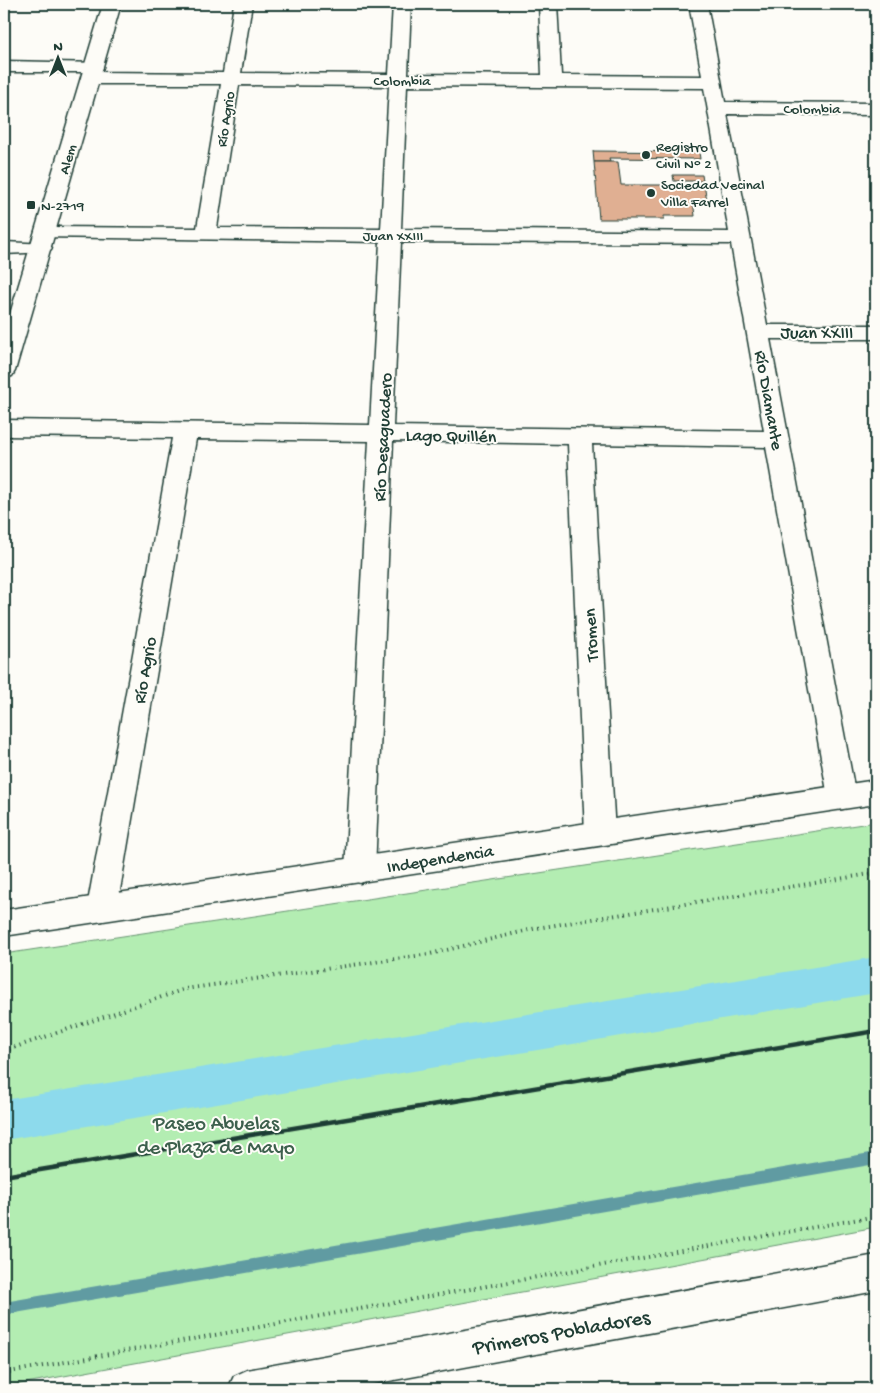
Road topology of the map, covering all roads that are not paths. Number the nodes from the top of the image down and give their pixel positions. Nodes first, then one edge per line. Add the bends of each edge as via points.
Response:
1 (112, 4) edge
2 (243, 4) edge
3 (402, 4) edge
4 (548, 4) edge
5 (698, 4) edge
6 (4, 66) edge
7 (92, 72) junction
8 (231, 79) junction
9 (399, 80) junction
10 (552, 81) junction
11 (712, 82) junction
12 (717, 108) junction
13 (876, 108) edge
14 (206, 234) junction
15 (392, 235) junction
16 (741, 238) junction
17 (43, 240) junction
18 (4, 248) edge
19 (758, 332) junction
20 (876, 332) edge
21 (4, 371) edge
22 (4, 428) edge
23 (185, 431) junction
24 (383, 434) junction
25 (580, 437) junction
26 (777, 439) junction
27 (876, 792) edge
28 (842, 797) junction
29 (600, 833) junction
30 (360, 870) junction
31 (102, 908) junction
32 (4, 923) edge
33 (876, 1273) edge
34 (247, 1389) edge

1 - 7 street, Alem
2 - 8 street, Río Agrio
3 - 9 street, Río Desaguadero
4 - 10 street
5 - 11 street, Río Diamante
6 - 7 street, Colombia
7 - 8 street, Colombia
7 - 17 street, Alem
8 - 9 street, Colombia
8 - 14 street, Río Agrio
9 - 10 street, Colombia
9 - 15 street, Río Desaguadero
10 - 11 street, Colombia
11 - 12 street, Río Diamante
12 - 13 street, Colombia
12 - 16 street, Río Diamante
14 - 15 street, Juan XXIII
14 - 17 street, Juan XXIII
15 - 16 street, Juan XXIII
15 - 24 street, Río Desaguadero
16 - 19 street, Río Diamante
17 - 18 street, Juan XXIII
17 - 21 street, Alem
19 - 20 street, Juan XXIII
19 - 26 street, Río Diamante
22 - 23 street, Lago Quillén
23 - 24 street, Lago Quillén
23 - 31 street, Río Agrio
24 - 25 street, Lago Quillén
24 - 30 street, Río Desaguadero
25 - 26 street, Lago Quillén
25 - 29 street, Tromen
26 - 28 street, Río Diamante
27 - 28 street, Independencia
28 - 29 street, Independencia
29 - 30 street, Independencia
30 - 31 street, Independencia
31 - 32 street, Independencia
33 - 34 street, Primeros Pobladores

